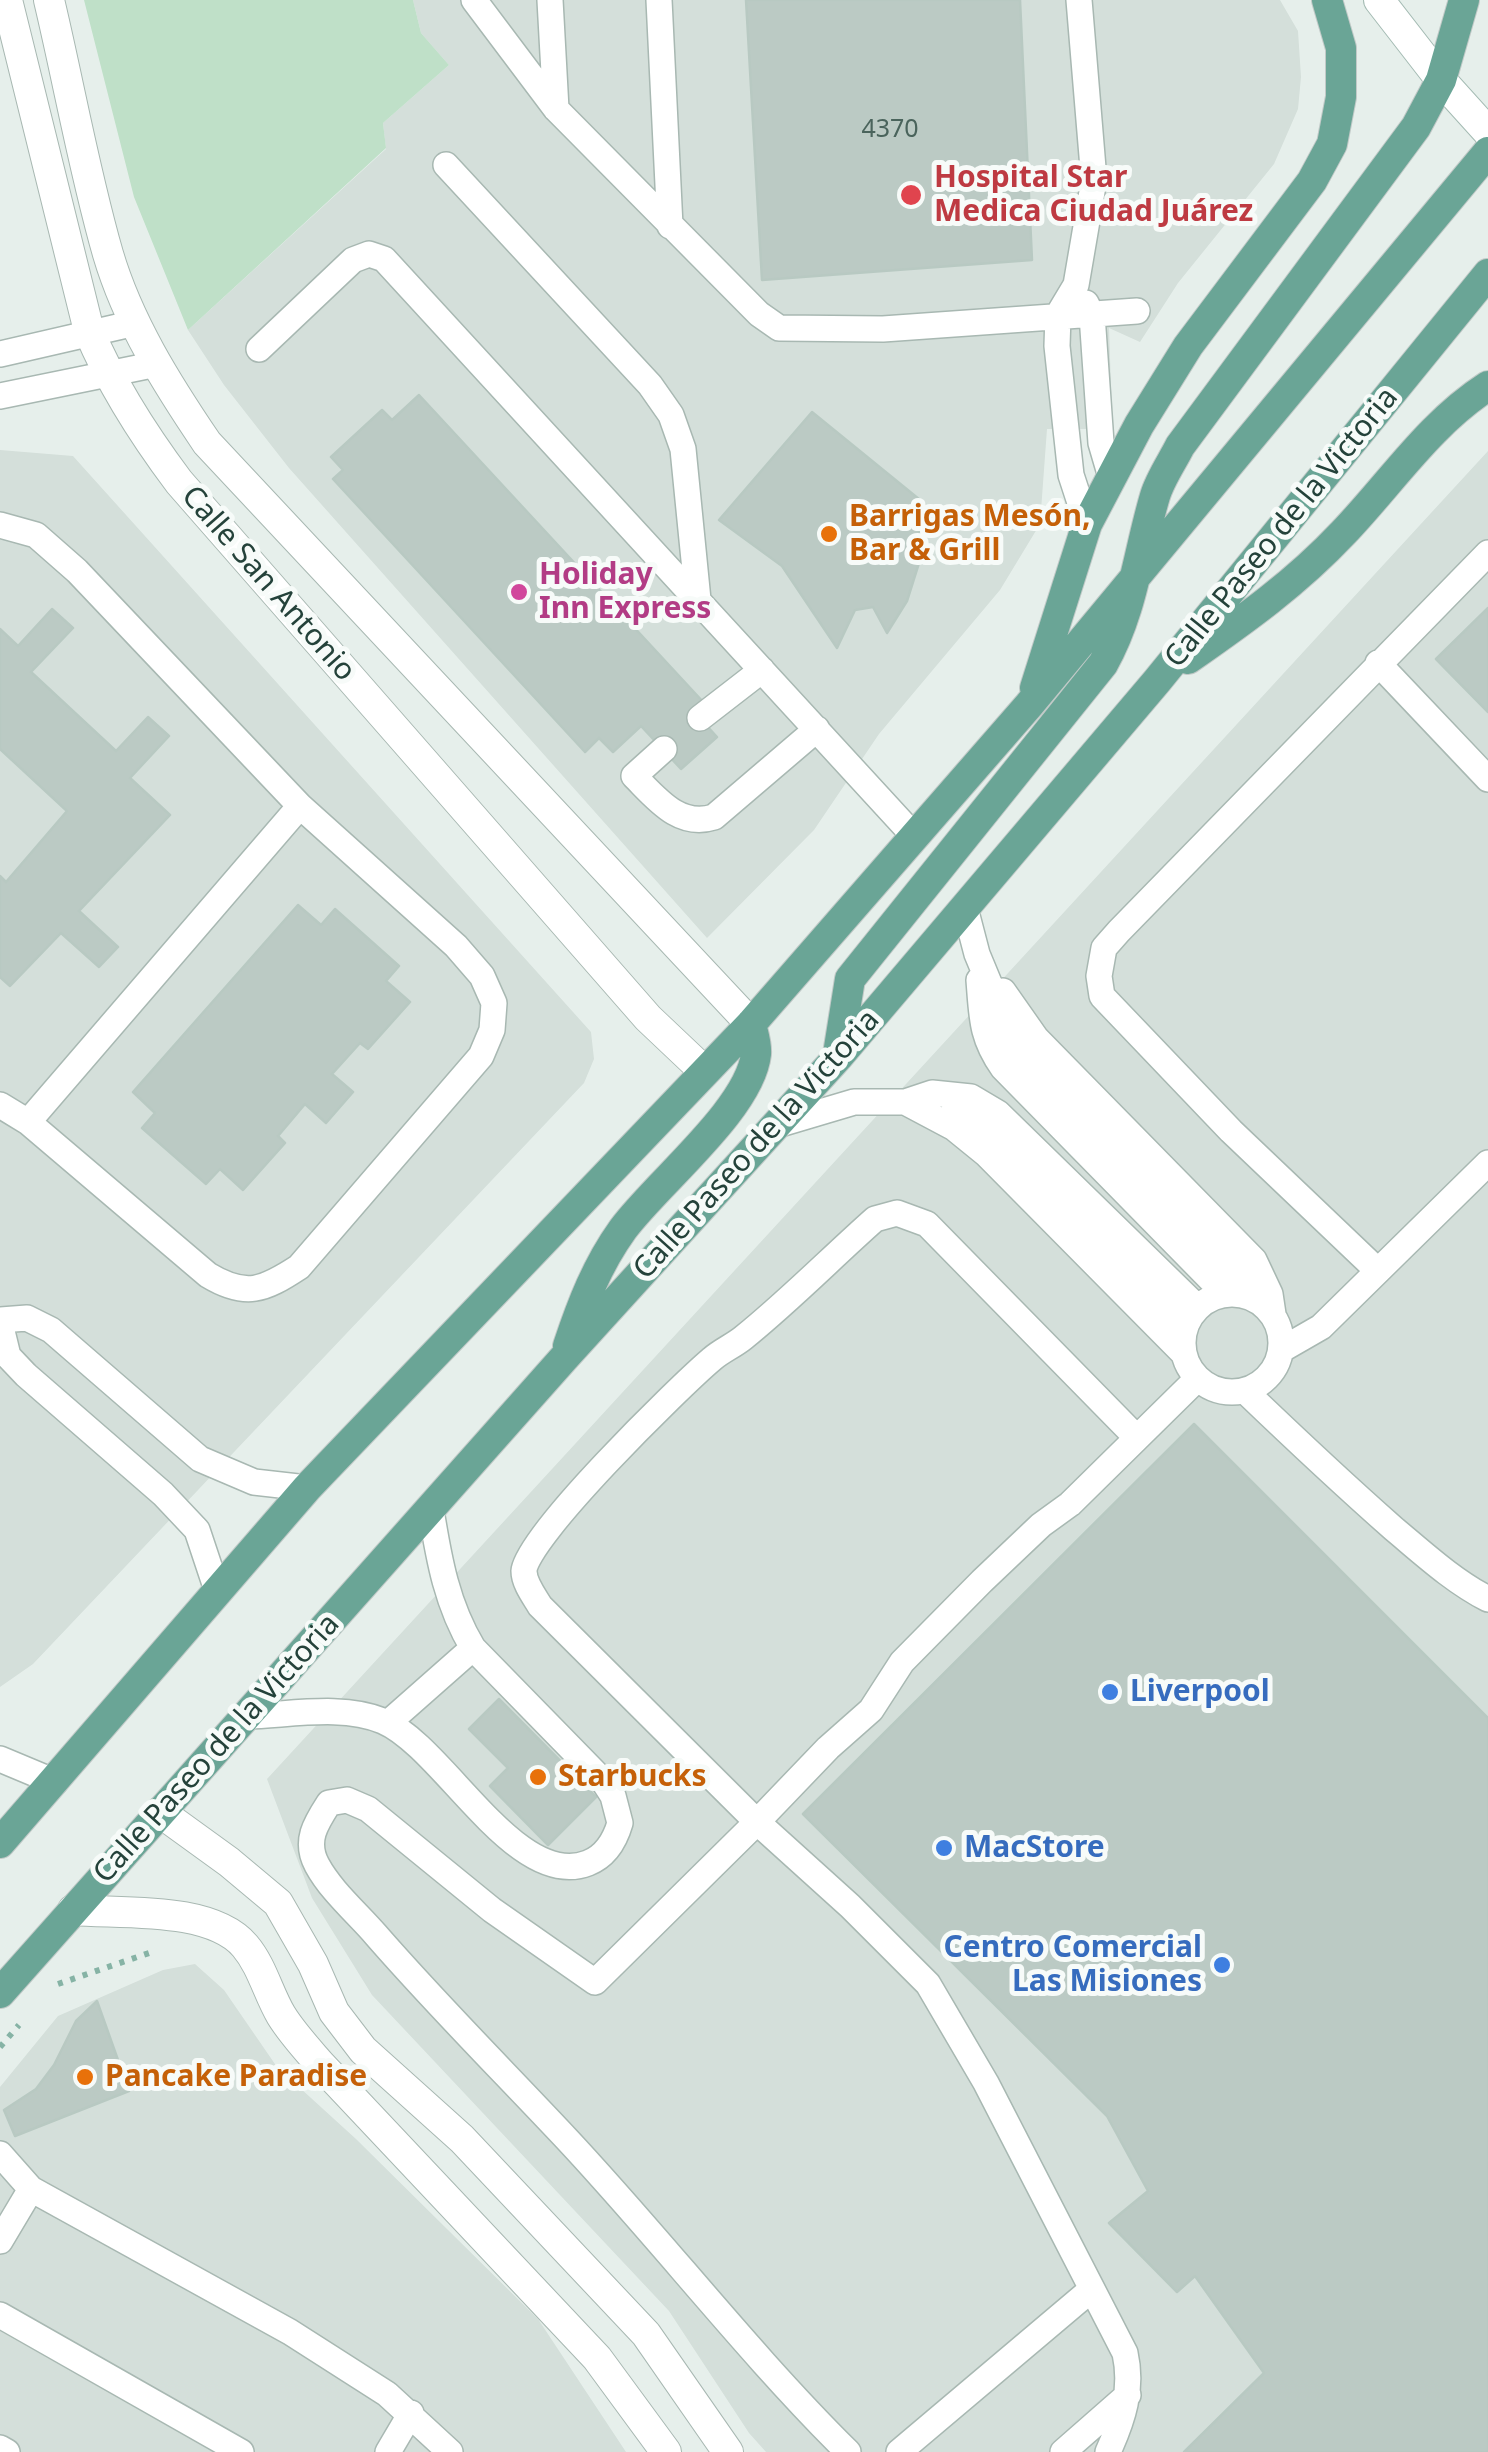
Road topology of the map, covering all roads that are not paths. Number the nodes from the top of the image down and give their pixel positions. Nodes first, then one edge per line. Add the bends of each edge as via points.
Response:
1 (7, 0) edge
2 (49, 0) edge
3 (474, 0) edge
4 (550, 0) edge
5 (659, 0) edge
6 (1079, 0) edge
7 (1327, 0) edge
8 (1379, 0) edge
9 (1464, 0) edge
10 (1441, 80) junction
11 (556, 108) junction
12 (1488, 132) edge
13 (1488, 152) edge
14 (446, 165) dead end
15 (670, 226) junction
16 (1488, 274) edge
17 (1076, 285) junction
18 (1137, 311) dead end
19 (1058, 315) junction
20 (1092, 315) junction
21 (135, 323) junction
22 (89, 331) junction
23 (260, 348) dead end
24 (0, 354) edge
25 (157, 364) junction
26 (108, 376) junction
27 (1488, 386) edge
28 (0, 396) edge
29 (1111, 477) junction
30 (0, 524) edge
31 (1087, 524) junction
32 (1488, 552) edge
33 (1137, 575) junction
34 (698, 600) junction
35 (1378, 662) junction
36 (762, 670) junction
37 (1157, 681) junction
38 (1029, 706) junction
39 (700, 718) dead end
40 (817, 730) junction
41 (664, 749) dead end
42 (1488, 779) edge
43 (300, 806) junction
44 (915, 836) junction
45 (964, 908) junction
46 (977, 954) junction
47 (751, 1024) junction
48 (838, 1058) junction
49 (704, 1071) junction
50 (905, 1102) junction
51 (0, 1106) edge
52 (28, 1122) junction
53 (780, 1124) junction
54 (1488, 1163) edge
55 (1378, 1271) junction
56 (1237, 1294) junction
57 (1272, 1314) junction
58 (1191, 1316) junction
59 (0, 1321) edge
60 (1281, 1350) junction
61 (1182, 1352) junction
62 (564, 1358) junction
63 (1197, 1379) junction
64 (1245, 1391) junction
65 (1136, 1437) junction
66 (307, 1488) junction
67 (432, 1510) junction
68 (217, 1590) junction
69 (1488, 1599) edge
70 (473, 1648) junction
71 (246, 1716) junction
72 (388, 1722) junction
73 (0, 1759) edge
74 (55, 1782) junction
75 (160, 1812) junction
76 (757, 1822) junction
77 (0, 1842) edge
78 (73, 1910) junction
79 (0, 1992) edge
80 (0, 2154) edge
81 (31, 2190) junction
82 (0, 2241) edge
83 (1092, 2289) junction
84 (0, 2315) edge
85 (1128, 2395) junction
86 (410, 2414) junction
87 (0, 2448) edge
88 (7, 2452) edge
89 (240, 2452) edge
90 (388, 2452) edge
91 (450, 2452) edge
92 (666, 2452) edge
93 (728, 2452) edge
94 (848, 2452) edge
95 (900, 2452) edge
96 (1063, 2452) edge
97 (1108, 2452) edge

1 - 22 street, Calle San Antonio
2 - 21 street, Calle San Antonio via 108,255
3 - 11 lane
4 - 11 lane
5 - 15 lane
6 - 17 lane via 1094,180
7 - 29 main road via 1341,48 1332,144 1312,181 1188,346
8 - 10 street
9 - 10 main road
10 - 12 street
10 - 33 main road via 1416,128 1180,446 1156,492
11 - 15 lane
13 - 33 main road
14 - 34 lane via 671,415 683,449
15 - 19 lane via 779,328 883,329
16 - 37 main road, Calle Paseo de la Victoria
17 - 19 lane
17 - 20 lane
18 - 20 lane
19 - 20 lane
19 - 31 lane via 1071,474
20 - 29 lane via 1100,443
21 - 22 lane
21 - 25 street, Calle San Antonio
22 - 24 lane
22 - 26 street, Calle San Antonio
23 - 34 lane via 353,260 368,254 384,259
25 - 26 lane
25 - 47 street, Calle San Antonio via 207,443
26 - 28 lane
26 - 49 street, Calle San Antonio via 179,482 648,1018
27 - 37 main road via 1428,435 1347,530 1279,595
29 - 31 main road
30 - 43 lane via 36,535 77,571
31 - 38 main road
32 - 35 lane
33 - 38 main road
33 - 48 main road via 1103,664 850,979
34 - 36 lane
35 - 42 lane
35 - 55 lane via 1104,948 1099,976 1102,996 1154,1054
36 - 39 lane
36 - 40 lane
37 - 45 main road, Calle Paseo de la Victoria
38 - 44 main road
40 - 41 lane via 714,817 698,822 675,814 634,776
40 - 44 lane
43 - 52 lane
43 - 52 lane via 482,976 494,1002 482,1056 299,1267 254,1289 232,1289 208,1275
44 - 47 main road
45 - 46 lane
45 - 48 main road, Calle Paseo de la Victoria
46 - 56 lane via 1016,1048 1226,1260
46 - 57 lane via 1036,1038 1254,1260
47 - 49 main road
47 - 62 main road via 757,1051 749,1080 624,1229 587,1289
48 - 53 main road, Calle Paseo de la Victoria
49 - 66 main road
50 - 53 lane via 854,1102
50 - 58 lane via 932,1093 971,1097 998,1112
50 - 61 lane via 986,1154
51 - 52 lane
53 - 62 main road, Calle Paseo de la Victoria
54 - 55 lane
55 - 60 lane via 1321,1327
56 - 57 lane
56 - 58 lane via 1210,1298
57 - 60 lane
58 - 61 lane
59 - 66 lane via 27,1318 52,1330 200,1459 254,1482
59 - 68 lane via 8,1356 196,1530
60 - 64 lane via 1275,1368
61 - 63 lane
62 - 67 main road, Calle Paseo de la Victoria
63 - 64 lane via 1220,1391
63 - 65 lane
64 - 69 lane via 1413,1545
65 - 76 lane via 915,1648 872,1710
65 - 76 lane via 927,1224 897,1213 875,1219 657,1413 534,1546 524,1570 540,1606
66 - 68 main road
67 - 70 lane via 450,1604
67 - 71 main road, Calle Paseo de la Victoria
68 - 74 main road
70 - 72 lane
70 - 72 lane via 613,1796 620,1823 597,1859 568,1868 538,1859
71 - 72 lane via 352,1713
71 - 75 main road, Calle Paseo de la Victoria
73 - 74 lane
74 - 77 main road
75 - 78 main road, Calle Paseo de la Victoria
75 - 93 street via 278,1903 348,2032 462,2139 646,2334
76 - 83 lane via 928,1984
76 - 94 lane via 595,1982 492,1910 368,1809 347,1800 329,1803 310,1844 317,1865 410,1975
78 - 79 main road, Calle Paseo de la Victoria
78 - 92 street via 195,1918 246,1946 281,2015 320,2064 597,2358
80 - 81 lane
81 - 82 lane
81 - 86 lane via 290,2332
83 - 85 lane via 1125,2353
83 - 95 lane
84 - 89 lane
85 - 96 lane
85 - 97 lane
86 - 90 lane
86 - 91 lane
87 - 88 lane

